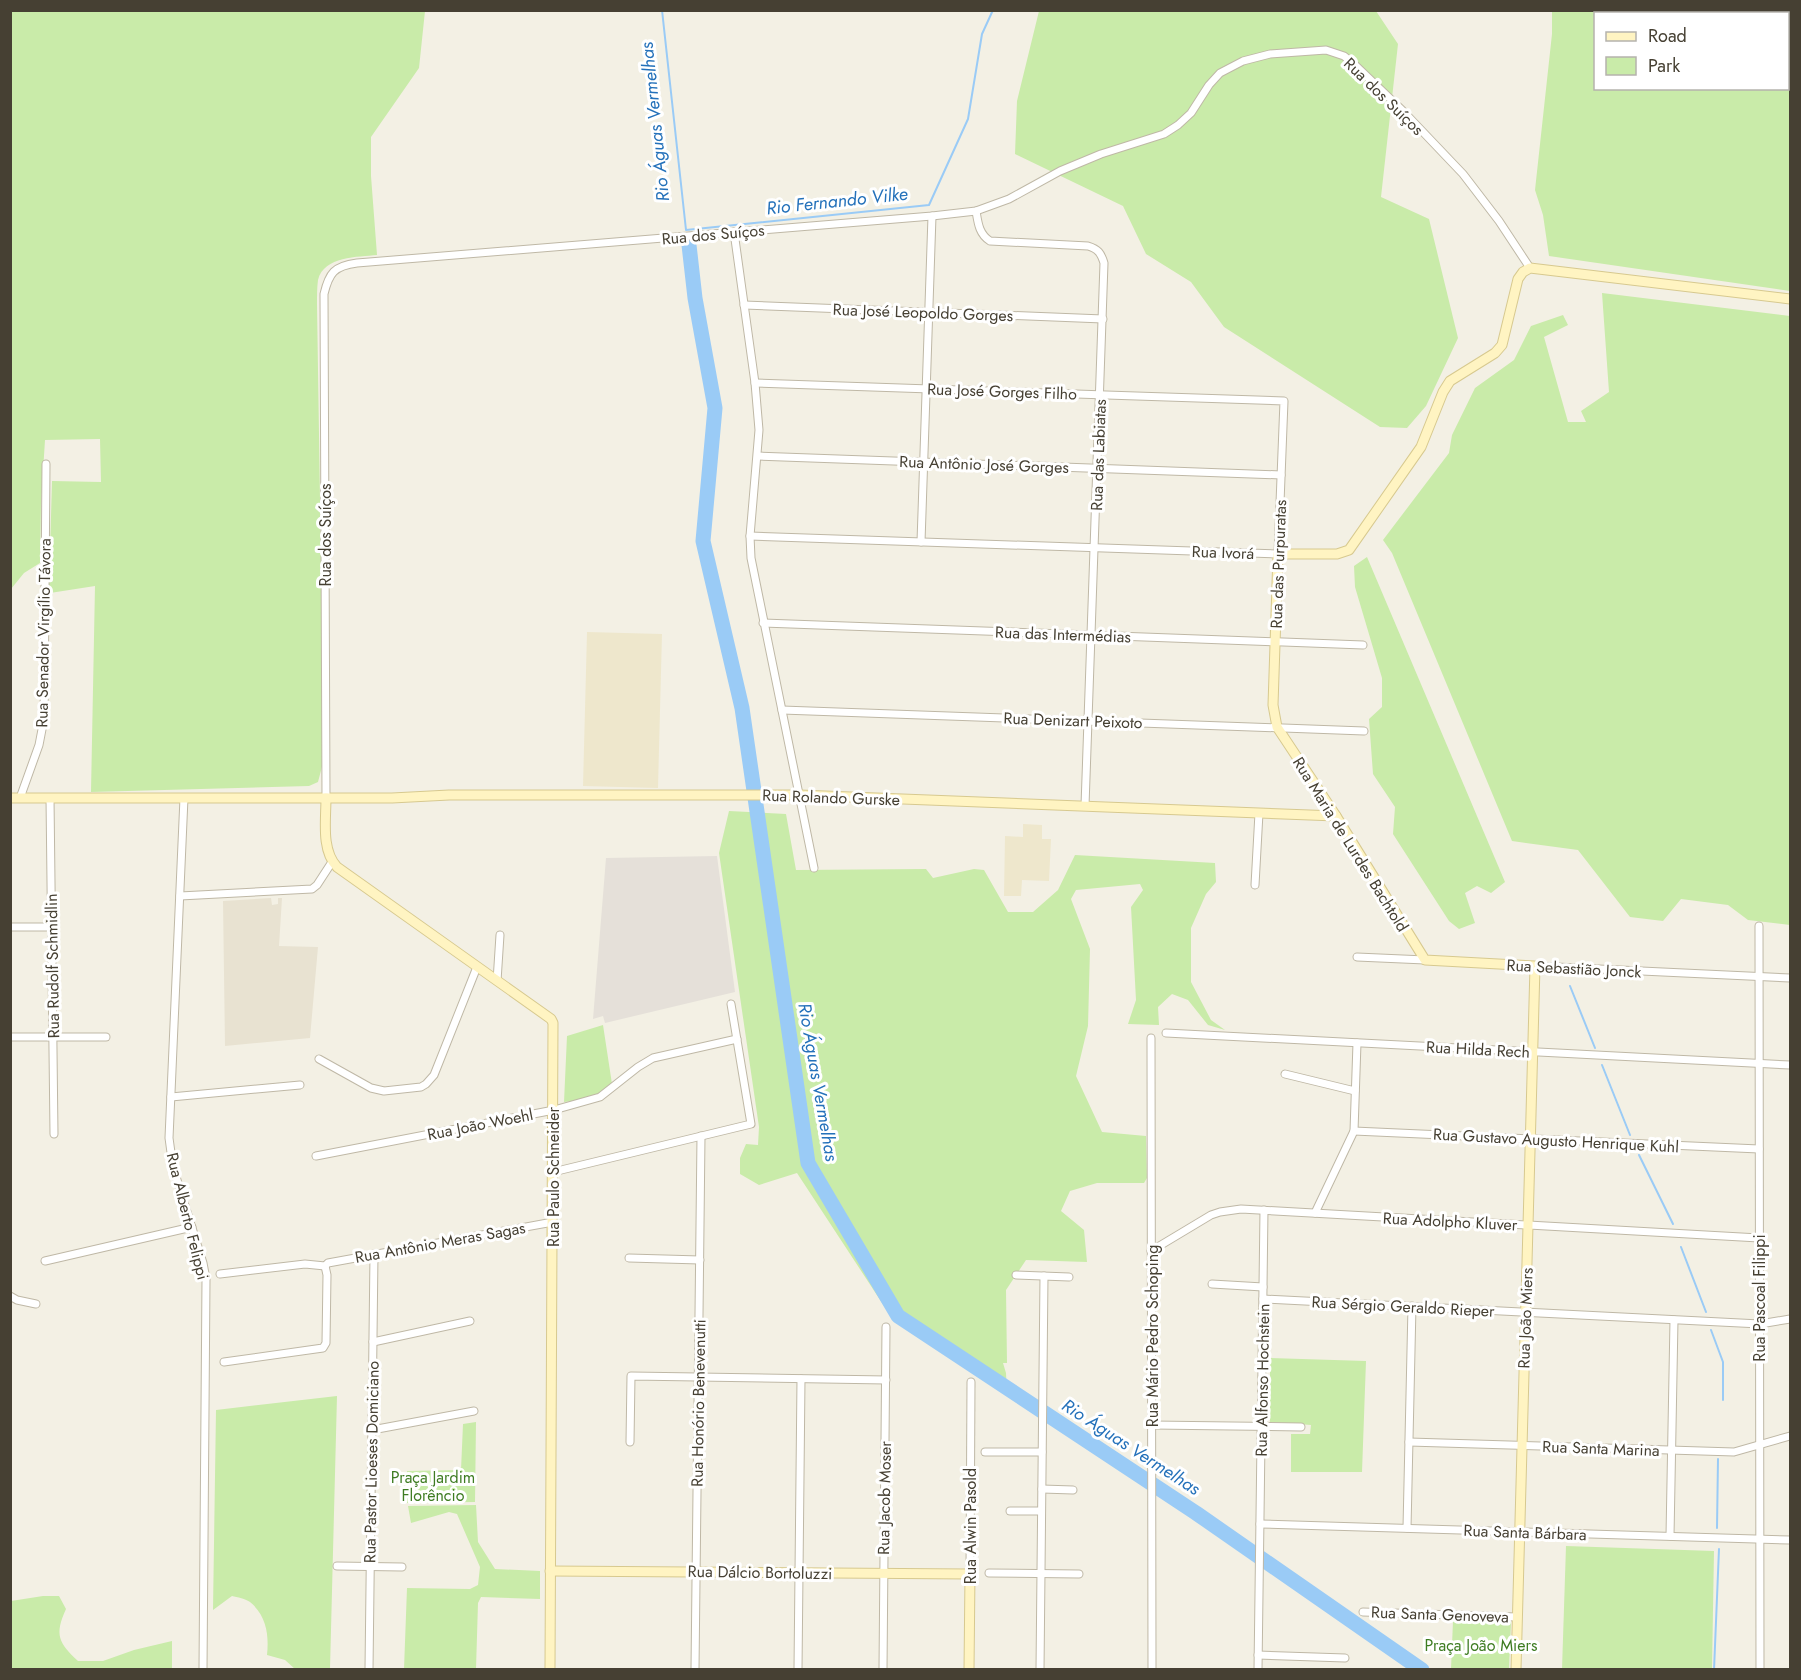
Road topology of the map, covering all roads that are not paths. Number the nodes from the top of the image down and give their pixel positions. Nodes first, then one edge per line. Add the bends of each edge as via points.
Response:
1 (976, 210) junction
2 (932, 216) junction
3 (734, 232) junction
4 (1530, 268) junction
5 (1791, 300) edge
6 (744, 305) junction
7 (929, 312) junction
8 (1103, 319) junction
9 (755, 383) junction
10 (926, 388) junction
11 (1100, 394) junction
12 (1284, 401) joint
13 (758, 456) junction
14 (924, 462) junction
15 (46, 464) dead end
16 (1098, 468) junction
17 (1281, 475) junction
18 (750, 536) junction
19 (921, 542) junction
20 (1095, 548) junction
21 (1278, 554) junction
22 (764, 623) junction
23 (1091, 635) junction
24 (1275, 642) junction
25 (1363, 645) dead end
26 (782, 710) junction
27 (1088, 721) junction
28 (1277, 728) junction
29 (1364, 731) dead end
30 (800, 795) junction
31 (15, 798) edge
32 (50, 798) junction
33 (184, 798) junction
34 (326, 798) junction
35 (1085, 806) junction
36 (1258, 813) junction
37 (1336, 816) junction
38 (332, 862) junction
39 (814, 868) dead end
40 (1255, 885) dead end
41 (180, 896) junction
42 (1759, 926) dead end
43 (10, 927) edge
44 (52, 927) junction
45 (500, 935) dead end
46 (1357, 957) dead end
47 (1425, 960) junction
48 (1535, 966) junction
49 (477, 967) junction
50 (1759, 977) junction
51 (1791, 978) edge
52 (497, 981) junction
53 (731, 1004) dead end
54 (1166, 1033) dead end
55 (10, 1037) edge
56 (53, 1037) junction
57 (106, 1037) dead end
58 (1151, 1038) dead end
59 (737, 1039) junction
60 (1357, 1043) junction
61 (1533, 1052) junction
62 (319, 1059) dead end
63 (1759, 1063) junction
64 (1791, 1065) edge
65 (1285, 1074) dead end
66 (300, 1085) dead end
67 (1355, 1090) junction
68 (171, 1097) junction
69 (554, 1110) junction
70 (1354, 1131) junction
71 (54, 1134) dead end
72 (701, 1136) junction
73 (1530, 1139) junction
74 (1759, 1149) junction
75 (316, 1156) dead end
76 (553, 1172) junction
77 (1264, 1210) junction
78 (1315, 1213) junction
79 (553, 1222) junction
80 (1528, 1225) junction
81 (192, 1227) junction
82 (1759, 1238) junction
83 (1151, 1251) junction
84 (374, 1254) junction
85 (629, 1258) dead end
86 (700, 1260) junction
87 (45, 1261) dead end
88 (326, 1264) junction
89 (220, 1274) dead end
90 (1016, 1275) dead end
91 (1044, 1276) junction
92 (1069, 1277) dead end
93 (1212, 1284) dead end
94 (1263, 1287) junction
95 (10, 1296) edge
96 (1263, 1299) junction
97 (36, 1304) dead end
98 (1412, 1306) junction
99 (1526, 1312) junction
100 (1791, 1319) edge
101 (1674, 1320) junction
102 (470, 1321) dead end
103 (1760, 1324) junction
104 (886, 1327) dead end
105 (373, 1342) junction
106 (224, 1362) dead end
107 (698, 1377) junction
108 (801, 1378) junction
109 (886, 1380) junction
110 (971, 1382) dead end
111 (474, 1411) dead end
112 (1152, 1425) junction
113 (1261, 1427) junction
114 (1301, 1427) dead end
115 (372, 1430) junction
116 (1791, 1436) edge
117 (630, 1442) dead end
118 (1409, 1443) junction
119 (1522, 1445) junction
120 (1760, 1446) junction
121 (1671, 1450) junction
122 (985, 1452) dead end
123 (1042, 1452) junction
124 (1042, 1489) junction
125 (1073, 1490) dead end
126 (1010, 1511) dead end
127 (1041, 1511) junction
128 (1260, 1524) junction
129 (1407, 1528) junction
130 (1520, 1532) junction
131 (1670, 1536) junction
132 (1760, 1539) junction
133 (1791, 1540) edge
134 (337, 1566) dead end
135 (370, 1566) junction
136 (402, 1567) dead end
137 (550, 1570) junction
138 (696, 1572) junction
139 (799, 1573) junction
140 (884, 1574) junction
141 (970, 1574) junction
142 (989, 1574) dead end
143 (1041, 1574) junction
144 (1079, 1574) dead end
145 (1363, 1612) dead end
146 (1517, 1617) junction
147 (1258, 1655) junction
148 (1345, 1658) dead end
149 (203, 1670) edge
150 (369, 1670) edge
151 (550, 1670) edge
152 (695, 1670) edge
153 (798, 1670) edge
154 (883, 1670) edge
155 (969, 1670) edge
156 (1040, 1670) edge
157 (1152, 1670) edge
158 (1258, 1670) edge
159 (1516, 1670) edge
160 (1760, 1670) edge

1 - 2 street, Rua dos Suíços
1 - 4 street, Rua dos Suíços via 1009,199 1101,154 1164,134 1191,113 1209,85 1243,60 1326,50 1354,64 1463,174
1 - 8 street, Rua das Labiatas via 980,229 990,241 1096,248 1104,263
2 - 3 street, Rua dos Suíços
2 - 7 street
3 - 6 street
3 - 34 street, Rua dos Suíços via 357,263 340,267 329,276 324,294
4 - 5 street
4 - 21 street, Rua Ivorá via 1518,279 1502,345 1450,381 1421,447 1349,550 1337,554
6 - 7 street, Rua José Leopoldo Gorges
6 - 9 street
7 - 8 street, Rua José Leopoldo Gorges
7 - 10 street
8 - 11 street, Rua das Labiatas
9 - 10 street, Rua José Gorges Filho
9 - 13 street
10 - 11 street, Rua José Gorges Filho
10 - 14 street
11 - 12 street, Rua José Gorges Filho
11 - 16 street, Rua das Labiatas
12 - 17 street, Rua das Purpuratas
13 - 14 street, Rua Antônio José Gorges
13 - 18 street
14 - 16 street, Rua Antônio José Gorges
14 - 19 street
15 - 31 street, Rua Senador Virgílio Távora via 44,718 39,745
16 - 17 street, Rua Antônio José Gorges
16 - 20 street, Rua das Labiatas
17 - 21 street, Rua das Purpuratas
18 - 19 street, Rua Ivorá
18 - 22 street
19 - 20 street, Rua Ivorá
20 - 21 street, Rua Ivorá
20 - 23 street, Rua das Labiatas
21 - 24 street, Rua das Purpuratas
22 - 23 street, Rua das Intermédias
22 - 26 street
23 - 24 street, Rua das Intermédias
23 - 27 street, Rua das Labiatas
24 - 25 street, Rua das Intermédias
24 - 28 street, Rua das Purpuratas via 1273,705
26 - 27 street, Rua Denizart Peixoto
26 - 30 street
27 - 28 street, Rua Denizart Peixoto
27 - 35 street, Rua das Labiatas
28 - 29 street, Rua Denizart Peixoto
28 - 37 street, Rua Maria de Lurdes Bachtold
30 - 34 street, Rua Rolando Gurske
30 - 35 street, Rua Rolando Gurske
30 - 39 street
31 - 32 street
32 - 33 street
32 - 44 street, Rua Rudolf Schmidlin
33 - 34 street
33 - 41 street, Rua Alberto Felippi
34 - 38 street via 327,849
35 - 36 street, Rua Rolando Gurske
36 - 37 street, Rua Rolando Gurske
36 - 40 street
37 - 47 street, Rua Maria de Lurdes Bachtold
38 - 41 street via 312,889
38 - 49 street, Rua Paulo Schneider
41 - 68 street, Rua Alberto Felippi
42 - 50 street, Rua Pascoal Filippi
43 - 44 street
44 - 56 street, Rua Rudolf Schmidlin
45 - 52 street
46 - 47 street, Rua Sebastião Jonck
47 - 48 street, Rua Sebastião Jonck
48 - 50 street, Rua Sebastião Jonck
48 - 61 street, Rua João Miers
49 - 52 street, Rua Paulo Schneider
49 - 62 street via 434,1075 426,1084 391,1092 376,1090
50 - 51 street, Rua Sebastião Jonck
50 - 63 street, Rua Pascoal Filippi
52 - 69 street, Rua Paulo Schneider via 553,1023
53 - 59 street
54 - 60 street, Rua Hilda Rech
55 - 56 street
56 - 57 street
56 - 71 street, Rua Rudolf Schmidlin
58 - 83 street, Rua Mário Pedro Schoping
59 - 69 street, Rua João Woehl via 653,1059 600,1097
59 - 72 street via 751,1124
60 - 61 street, Rua Hilda Rech
60 - 67 street
61 - 63 street, Rua Hilda Rech
61 - 73 street, Rua João Miers
63 - 64 street, Rua Hilda Rech
63 - 74 street, Rua Pascoal Filippi
65 - 67 street
66 - 68 street
67 - 70 street
68 - 81 street, Rua Alberto Felippi via 170,1153
69 - 75 street, Rua João Woehl
69 - 76 street, Rua Paulo Schneider
70 - 73 street, Rua Gustavo Augusto Henrique Kuhl
70 - 78 street
72 - 76 street
72 - 86 street, Rua Honório Benevenutti
73 - 74 street, Rua Gustavo Augusto Henrique Kuhl
73 - 80 street, Rua João Miers
74 - 82 street, Rua Pascoal Filippi
76 - 79 street, Rua Paulo Schneider
77 - 78 street, Rua Adolpho Kluver
77 - 83 street, Rua Adolpho Kluver via 1241,1209 1211,1215
77 - 94 street, Rua Alfonso Hochstein
78 - 80 street, Rua Adolpho Kluver
79 - 84 street, Rua Antônio Meras Sagas
79 - 137 street, Rua Paulo Schneider
80 - 82 street, Rua Adolpho Kluver
80 - 99 street, Rua João Miers
81 - 87 street
81 - 149 street, Rua Alberto Felippi via 206,1278
82 - 103 street, Rua Pascoal Filippi
83 - 112 street, Rua Mário Pedro Schoping
84 - 88 street, Rua Antônio Meras Sagas
84 - 105 street, Rua Pastor Lioeses Domiciano
85 - 86 street
86 - 107 street, Rua Honório Benevenutti
88 - 89 street, Rua Antônio Meras Sagas
88 - 106 street via 323,1348
90 - 91 street
91 - 92 street
91 - 123 street
93 - 94 street
94 - 96 street, Rua Alfonso Hochstein
95 - 97 street
96 - 98 street, Rua Sérgio Geraldo Rieper
96 - 113 street, Rua Alfonso Hochstein
98 - 99 street, Rua Sérgio Geraldo Rieper
98 - 118 street
99 - 101 street, Rua Sérgio Geraldo Rieper
99 - 119 street, Rua João Miers
100 - 103 street, Rua Sérgio Geraldo Rieper
101 - 103 street, Rua Sérgio Geraldo Rieper
101 - 121 street
102 - 105 street
103 - 120 street, Rua Pascoal Filippi
104 - 109 street, Rua Jacob Moser
105 - 115 street, Rua Pastor Lioeses Domiciano
107 - 108 street
107 - 117 street via 631,1376
107 - 138 street, Rua Honório Benevenutti
108 - 109 street
108 - 139 street
109 - 140 street, Rua Jacob Moser
110 - 141 street, Rua Alwin Pasold
111 - 115 street
112 - 113 street
112 - 157 street, Rua Mário Pedro Schoping
113 - 114 street
113 - 128 street, Rua Alfonso Hochstein
115 - 135 street, Rua Pastor Lioeses Domiciano
116 - 120 street, Rua Santa Marina
118 - 119 street, Rua Santa Marina
118 - 129 street
119 - 121 street, Rua Santa Marina
119 - 130 street, Rua João Miers
120 - 121 street, Rua Santa Marina via 1734,1452
120 - 132 street, Rua Pascoal Filippi
121 - 131 street
122 - 123 street
123 - 124 street
124 - 125 street
124 - 127 street
126 - 127 street
127 - 143 street
128 - 129 street, Rua Santa Bárbara
128 - 147 street, Rua Alfonso Hochstein
129 - 130 street, Rua Santa Bárbara
130 - 131 street, Rua Santa Bárbara
130 - 146 street, Rua João Miers
131 - 132 street, Rua Santa Bárbara
132 - 133 street, Rua Santa Bárbara
132 - 160 street, Rua Pascoal Filippi
134 - 135 street
135 - 136 street
135 - 150 street, Rua Pastor Lioeses Domiciano
137 - 138 street, Rua Dálcio Bortoluzzi
137 - 151 street, Rua Paulo Schneider
138 - 139 street, Rua Dálcio Bortoluzzi
138 - 152 street, Rua Honório Benevenutti
139 - 140 street, Rua Dálcio Bortoluzzi
139 - 153 street
140 - 141 street, Rua Dálcio Bortoluzzi
140 - 154 street, Rua Jacob Moser
141 - 155 street, Rua Alwin Pasold
142 - 143 street
143 - 144 street
143 - 156 street
145 - 146 street, Rua Santa Genoveva
146 - 159 street, Rua João Miers
147 - 148 street
147 - 158 street, Rua Alfonso Hochstein

